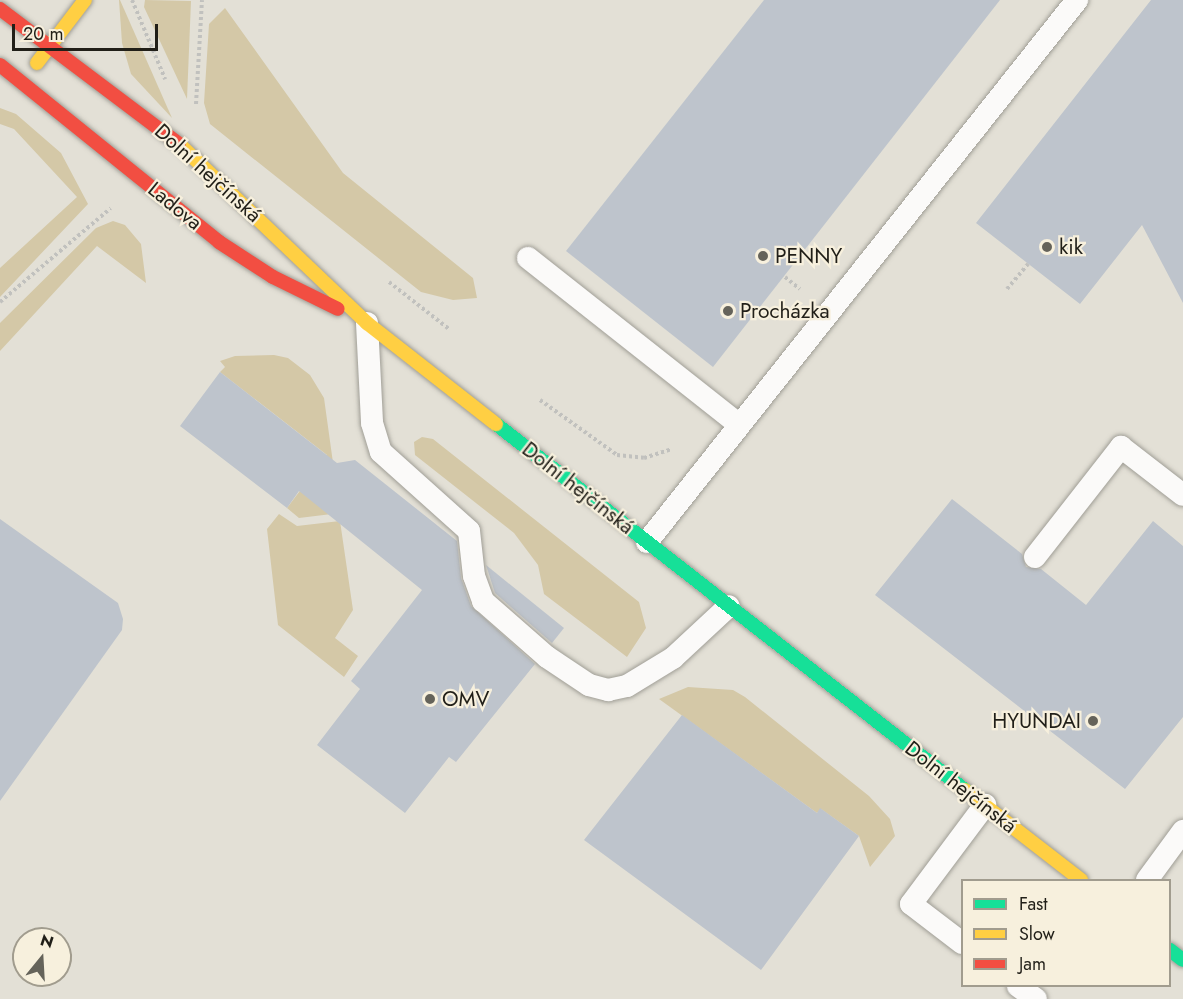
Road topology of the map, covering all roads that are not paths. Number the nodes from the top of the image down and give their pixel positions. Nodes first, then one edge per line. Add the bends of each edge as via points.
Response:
1 (86, 0) edge
2 (1077, 0) edge
3 (0, 9) edge
4 (50, 46) junction
5 (0, 65) edge
6 (21, 82) junction
7 (528, 258) dead end
8 (367, 322) junction
9 (738, 424) junction
10 (1183, 495) edge
11 (647, 542) junction
12 (1035, 557) dead end
13 (729, 606) junction
14 (985, 805) junction
15 (1183, 831) edge
16 (1080, 879) edge
17 (1148, 879) edge
18 (961, 942) edge
19 (1171, 951) edge
20 (1183, 960) edge
21 (1019, 987) edge
22 (1036, 999) edge

1 - 4 main road
2 - 9 lane
3 - 4 main road
4 - 6 main road
4 - 8 main road, Dolní hejčínská via 188,151
5 - 6 main road, Ladova
6 - 8 main road, Ladova via 219,242 273,277
7 - 9 lane
8 - 11 main road, Dolní hejčínská
8 - 13 lane via 372,423 381,452 469,531 474,576 483,601 547,657 589,685 608,690 627,686 672,658
9 - 11 lane
10 - 12 lane via 1121,447
11 - 13 main road, Dolní hejčínská
13 - 14 main road, Dolní hejčínská
14 - 16 main road, Dolní hejčínská
14 - 18 lane via 911,904
15 - 17 lane
19 - 20 main road
21 - 22 lane

